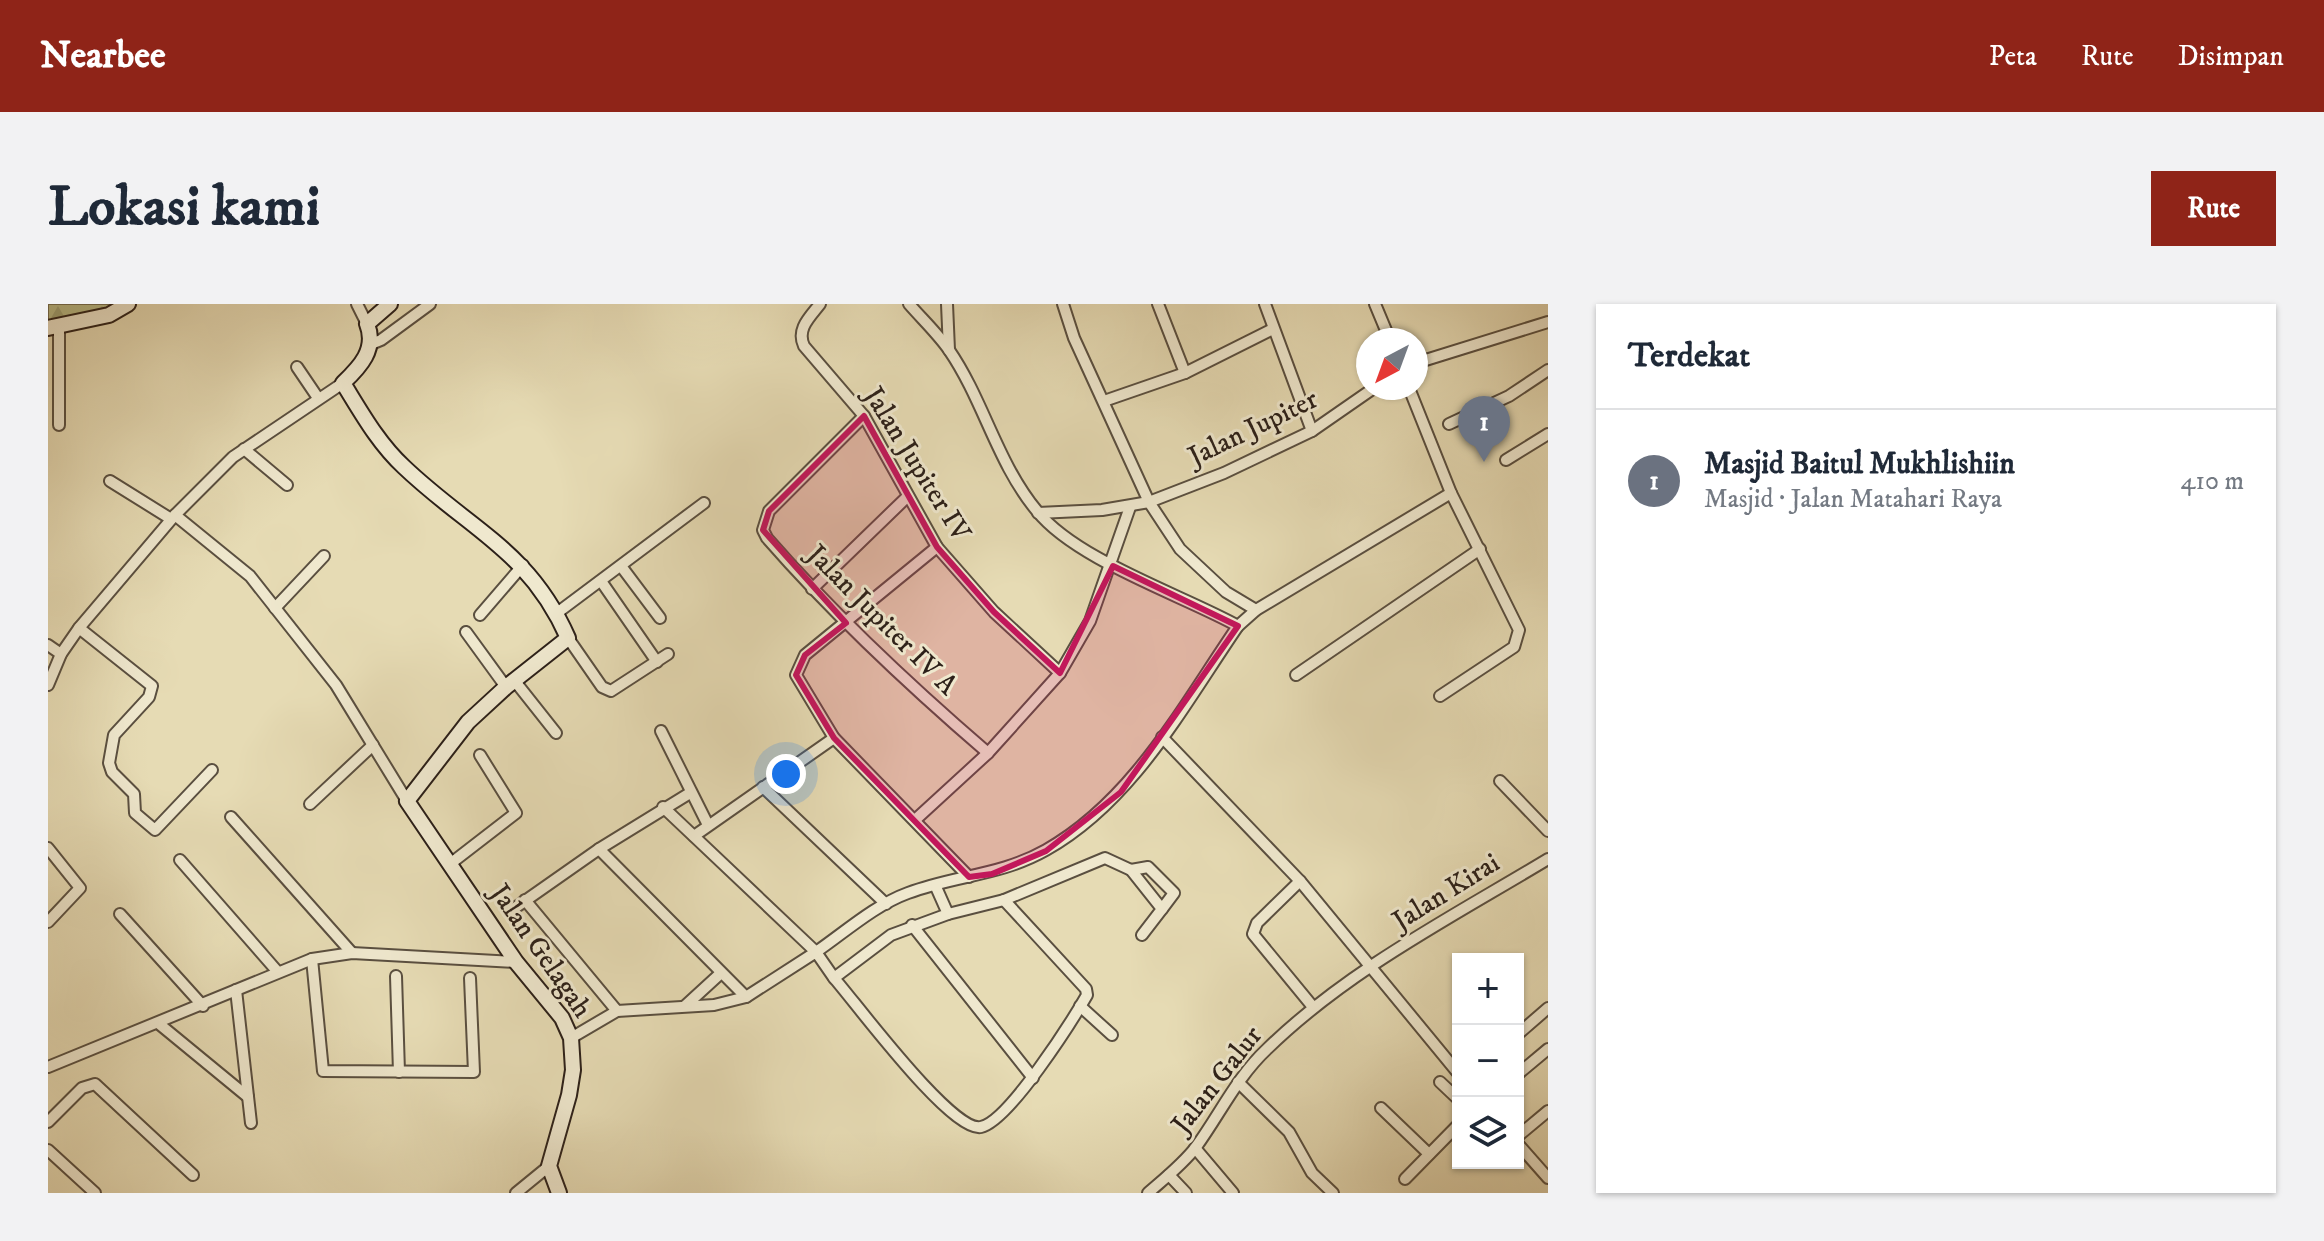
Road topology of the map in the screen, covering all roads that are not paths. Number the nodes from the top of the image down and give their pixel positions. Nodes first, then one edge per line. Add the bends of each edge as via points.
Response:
1 (128, 304) edge
2 (357, 304) edge
3 (390, 304) edge
4 (430, 304) edge
5 (820, 304) edge
6 (909, 304) edge
7 (947, 304) edge
8 (1063, 304) edge
9 (1158, 304) edge
10 (1265, 304) edge
11 (1375, 304) edge
12 (1548, 322) edge
13 (367, 324) junction
14 (53, 328) edge
15 (1385, 328) edge
16 (1273, 329) junction
17 (369, 345) junction
18 (949, 350) junction
19 (1428, 359) edge
20 (297, 367) dead end
21 (1548, 370) edge
22 (1185, 373) junction
23 (343, 383) junction
24 (318, 398) junction
25 (1357, 400) edge
26 (1414, 400) edge
27 (1104, 401) junction
28 (864, 416) junction
29 (1449, 424) dead end
30 (59, 425) dead end
31 (1312, 431) junction
32 (1548, 434) edge
33 (244, 449) junction
34 (1506, 460) dead end
35 (110, 481) dead end
36 (287, 485) dead end
37 (1451, 493) junction
38 (907, 497) junction
39 (1149, 502) junction
40 (704, 503) dead end
41 (1130, 507) junction
42 (1038, 513) junction
43 (173, 517) junction
44 (937, 547) junction
45 (1480, 549) junction
46 (324, 556) dead end
47 (523, 565) junction
48 (621, 566) junction
49 (1113, 566) junction
50 (601, 581) junction
51 (812, 589) junction
52 (275, 608) junction
53 (1256, 610) junction
54 (557, 613) junction
55 (480, 615) dead end
56 (660, 618) dead end
57 (846, 623) junction
58 (1238, 626) junction
59 (79, 628) junction
60 (466, 632) dead end
61 (568, 638) junction
62 (48, 645) edge
63 (61, 654) junction
64 (668, 654) dead end
65 (657, 662) junction
66 (1060, 673) junction
67 (1296, 675) dead end
68 (510, 683) junction
69 (48, 685) edge
70 (1440, 696) dead end
71 (661, 731) dead end
72 (556, 733) dead end
73 (1162, 737) junction
74 (834, 738) junction
75 (373, 745) junction
76 (988, 753) junction
77 (480, 755) dead end
78 (212, 770) dead end
79 (1500, 781) dead end
80 (763, 787) junction
81 (690, 793) junction
82 (407, 801) junction
83 (310, 804) dead end
84 (663, 807) junction
85 (231, 817) dead end
86 (915, 820) junction
87 (708, 825) junction
88 (1548, 831) edge
89 (694, 836) junction
90 (48, 848) edge
91 (599, 849) junction
92 (1548, 859) edge
93 (180, 860) dead end
94 (450, 864) junction
95 (1131, 870) junction
96 (969, 877) junction
97 (1300, 881) junction
98 (936, 887) junction
99 (525, 900) junction
100 (1004, 900) junction
101 (886, 904) junction
102 (1162, 909) junction
103 (512, 910) dead end
104 (120, 914) dead end
105 (948, 914) junction
106 (48, 922) edge
107 (912, 925) junction
108 (1142, 935) dead end
109 (816, 952) junction
110 (352, 953) junction
111 (312, 959) junction
112 (516, 962) junction
113 (1370, 968) junction
114 (277, 971) junction
115 (721, 973) junction
116 (396, 976) dead end
117 (470, 978) dead end
118 (834, 978) junction
119 (236, 990) junction
120 (746, 997) junction
121 (1082, 1003) junction
122 (203, 1006) junction
123 (685, 1006) junction
124 (1313, 1007) junction
125 (1548, 1008) edge
126 (617, 1011) junction
127 (158, 1023) junction
128 (1524, 1029) edge
129 (1112, 1035) dead end
130 (571, 1038) junction
131 (1548, 1049) edge
132 (1452, 1066) edge
133 (48, 1067) edge
134 (1524, 1069) edge
135 (399, 1072) junction
136 (1033, 1078) junction
137 (1238, 1082) junction
138 (1440, 1082) dead end
139 (248, 1097) junction
140 (1456, 1097) edge
141 (1381, 1108) dead end
142 (1548, 1111) edge
143 (48, 1122) edge
144 (251, 1123) dead end
145 (1452, 1131) edge
146 (1524, 1131) edge
147 (1195, 1148) junction
148 (48, 1150) edge
149 (1524, 1151) edge
150 (1429, 1154) junction
151 (549, 1166) junction
152 (193, 1175) dead end
153 (1169, 1175) junction
154 (1548, 1178) edge
155 (1405, 1179) dead end
156 (95, 1193) edge
157 (516, 1193) edge
158 (559, 1193) edge
159 (1148, 1193) edge
160 (1186, 1193) edge
161 (1233, 1193) edge
162 (1333, 1193) edge

1 - 14 street via 109,315
2 - 13 street
3 - 13 street
4 - 17 street
5 - 28 street, Jalan Jupiter IV via 804,325 801,340
6 - 18 street
7 - 18 street
8 - 27 street
9 - 22 street
10 - 16 street
11 - 15 street
12 - 19 street
13 - 17 street
14 - 30 street
16 - 22 street
16 - 31 street
17 - 23 street
18 - 42 street via 1005,464
20 - 24 street
21 - 29 street via 1509,396
22 - 27 street
23 - 24 street
23 - 47 street via 374,433 404,467
24 - 33 street
25 - 31 street, Jalan Jupiter
26 - 37 street
27 - 39 street
28 - 38 street, Jalan Jupiter IV
28 - 51 street, Jalan Jupiter IV A via 769,511 763,530
31 - 39 street, Jalan Jupiter
32 - 34 street
33 - 36 street
33 - 43 street
35 - 43 street
37 - 45 street
37 - 53 street
38 - 44 street, Jalan Jupiter IV
38 - 51 street
39 - 41 street, Jalan Jupiter
39 - 53 street via 1180,549 1226,592
40 - 48 street
41 - 42 street, Jalan Jupiter
41 - 49 street
42 - 49 street
43 - 52 street via 250,576
43 - 59 street
44 - 57 street
44 - 66 street, Jalan Jupiter IV via 994,612
45 - 67 street
45 - 70 street via 1519,630 1514,647
46 - 52 street
47 - 54 street
47 - 55 street
48 - 50 street
48 - 56 street
49 - 58 street
49 - 66 street
50 - 54 street
50 - 65 street
51 - 57 street, Jalan Jupiter IV A
52 - 75 street via 336,685
53 - 58 street
54 - 61 street
57 - 74 street via 805,655 796,675
57 - 76 street, Jalan Jupiter IV A
58 - 73 street
59 - 63 street
59 - 78 street via 152,686 149,697 114,735 109,763 134,794 135,813 155,830
60 - 68 street
61 - 65 street via 606,690 616,691
61 - 68 street
62 - 63 street
63 - 69 street
64 - 65 street
66 - 76 street
68 - 72 street
68 - 82 street via 468,722
71 - 81 street
73 - 96 street via 1121,792 1087,823 1046,851 992,874
73 - 97 street
74 - 80 street
74 - 86 street
75 - 82 street
75 - 83 street
76 - 86 street
77 - 94 street via 516,813
79 - 88 street
80 - 87 street
80 - 101 street
81 - 84 street
81 - 87 street
82 - 94 street, Jalan Gelagah
84 - 89 street
84 - 91 street
85 - 110 street
86 - 96 street
87 - 89 street
89 - 109 street
90 - 106 street via 80,888
91 - 99 street
91 - 115 street
92 - 113 street, Jalan Kirai
93 - 114 street
94 - 112 street, Jalan Gelagah
95 - 100 street via 1105,858
95 - 102 street
95 - 102 street via 1148,867 1166,881 1174,893
96 - 98 street
97 - 113 street
97 - 124 street via 1257,923 1253,934
98 - 101 street
98 - 105 street
99 - 103 street
99 - 126 street
100 - 105 street
100 - 121 street via 1086,989
101 - 109 street
102 - 108 street
104 - 122 street
105 - 107 street
107 - 118 street via 867,950
107 - 136 street
109 - 118 street
109 - 120 street
110 - 111 street
110 - 112 street
111 - 114 street
111 - 135 street via 323,1071
112 - 130 street, Jalan Gelagah via 562,1018
113 - 124 street, Jalan Galur
113 - 132 street
114 - 119 street
115 - 120 street
115 - 123 street
116 - 135 street
117 - 135 street via 474,1072
118 - 136 street via 962,1122 986,1125
119 - 122 street
119 - 139 street
120 - 123 street
121 - 129 street
121 - 136 street
122 - 127 street
123 - 126 street
124 - 137 street, Jalan Galur
125 - 128 street
126 - 130 street
127 - 133 street
127 - 139 street
130 - 151 street, Jalan Gelagah via 569,1095
131 - 134 street
137 - 147 street, Jalan Galur
137 - 162 street via 1289,1132 1312,1173
138 - 140 street
139 - 144 street
141 - 150 street
142 - 146 street
143 - 152 street via 82,1088 95,1084
145 - 150 street
147 - 153 street, Jalan Galur
147 - 161 street
148 - 156 street
149 - 154 street
150 - 155 street
151 - 157 street
151 - 158 street
153 - 159 street, Jalan Galur
153 - 160 street

